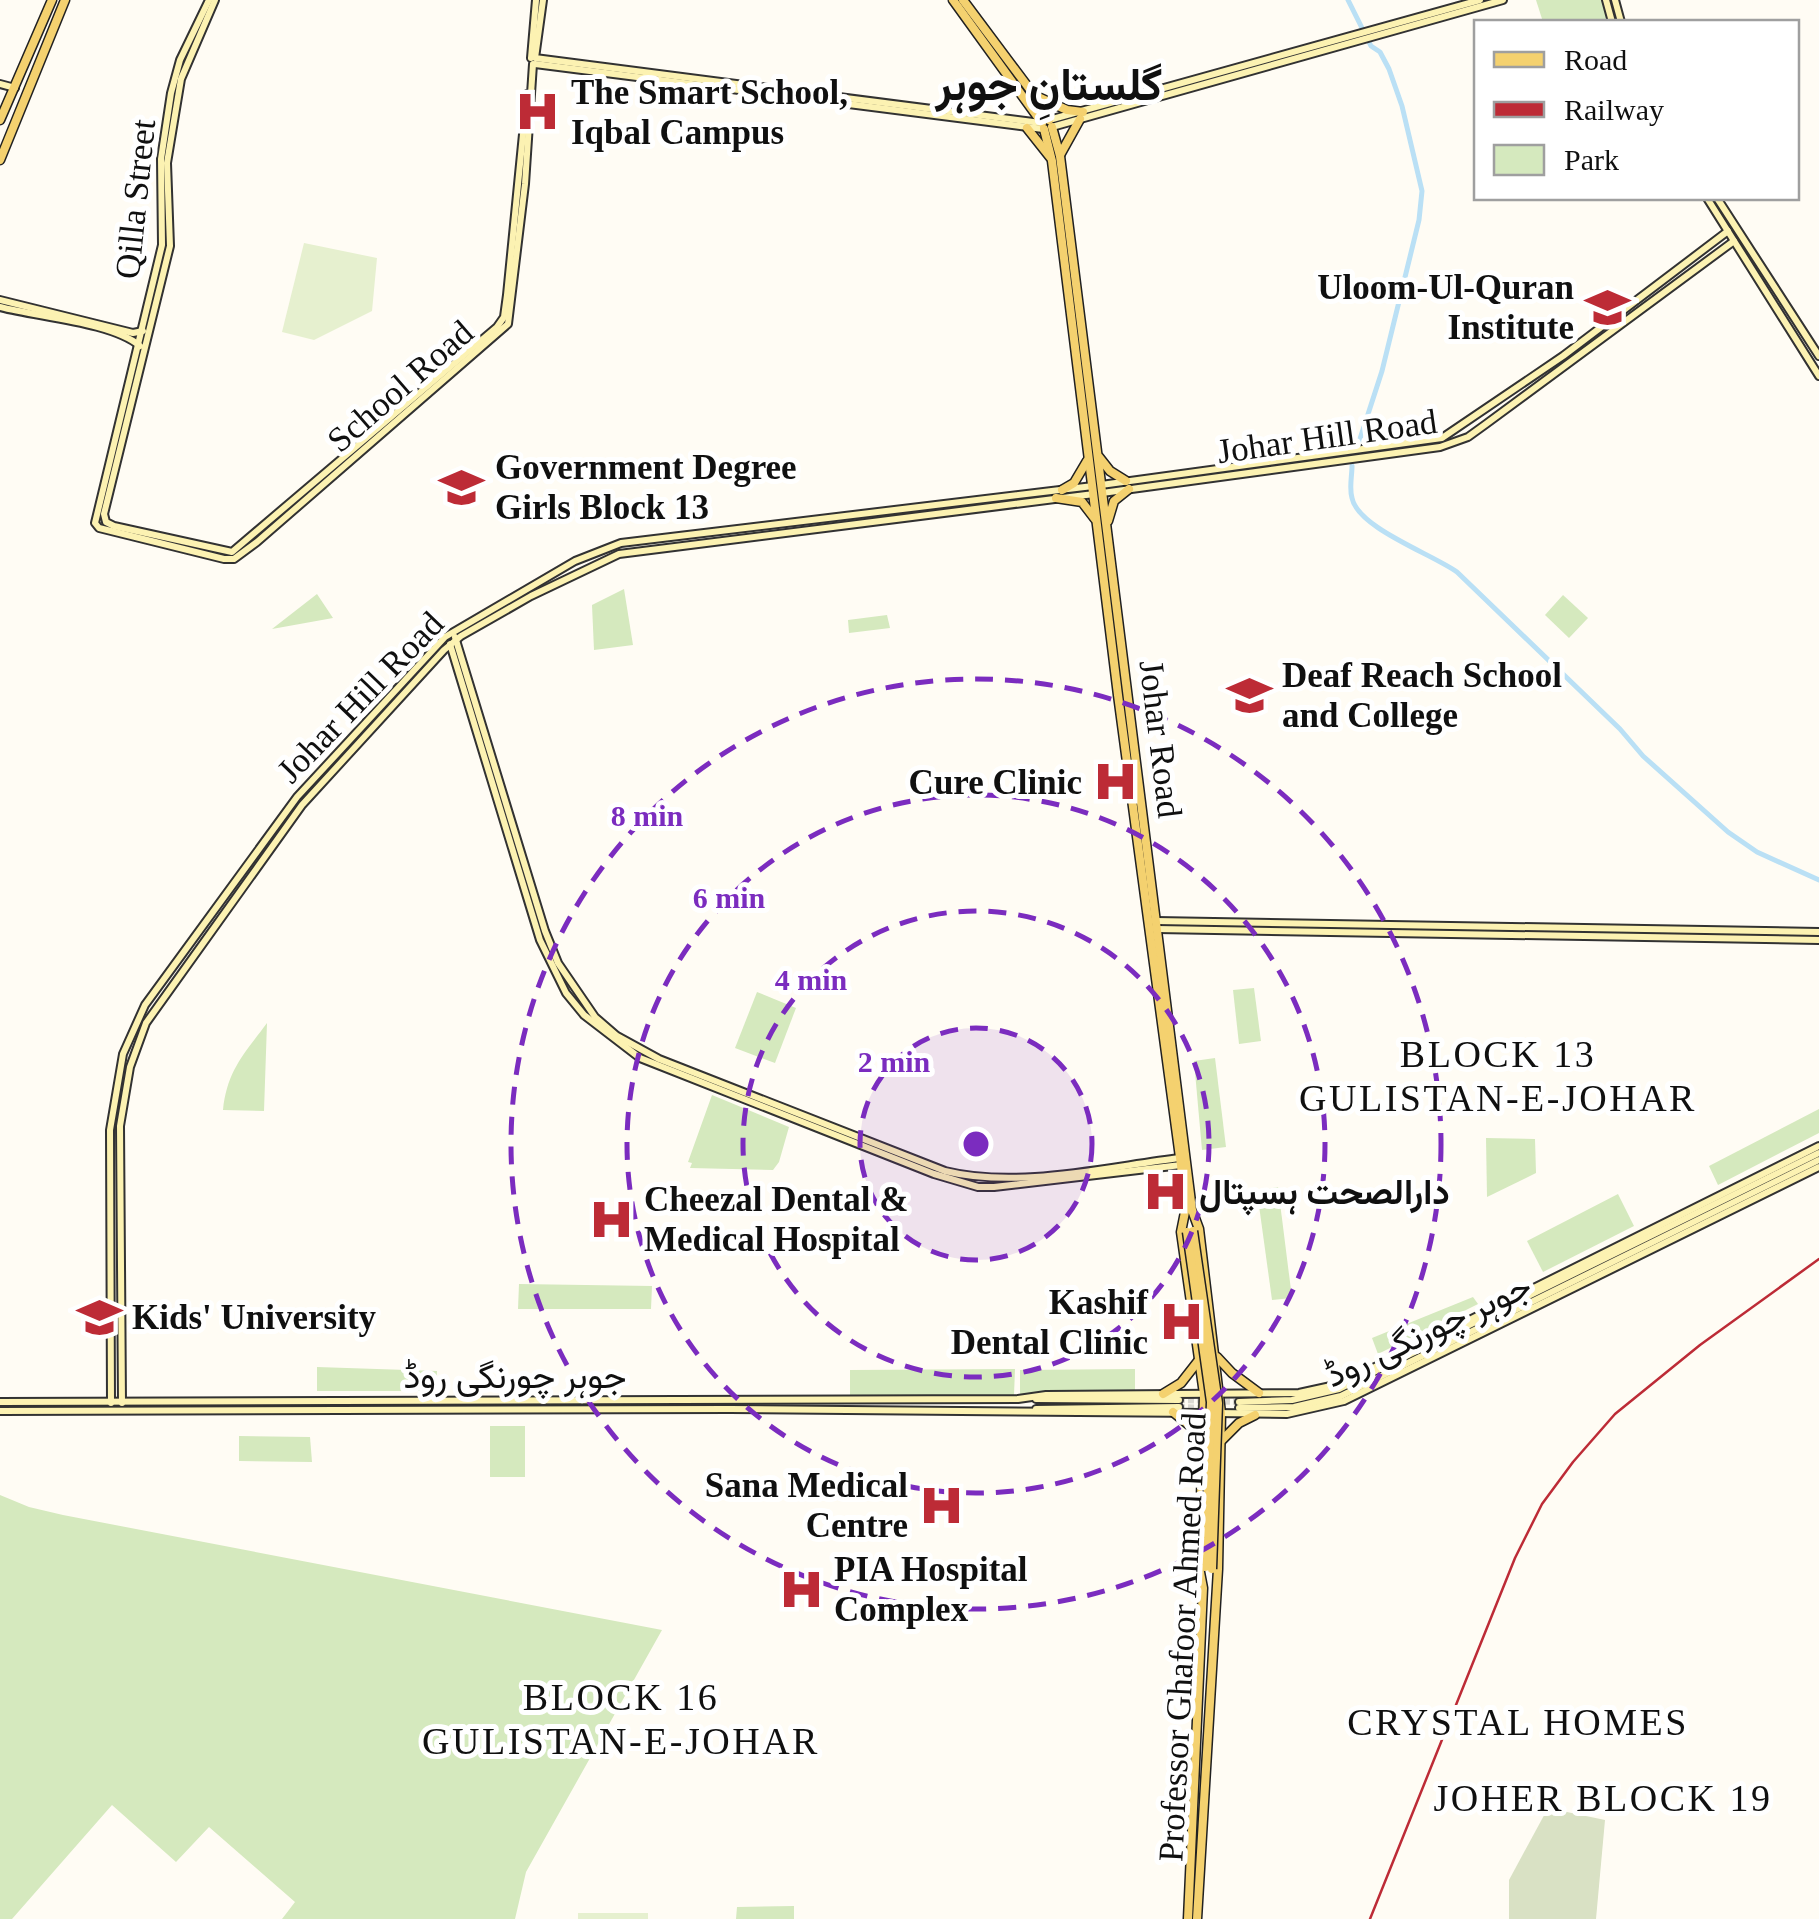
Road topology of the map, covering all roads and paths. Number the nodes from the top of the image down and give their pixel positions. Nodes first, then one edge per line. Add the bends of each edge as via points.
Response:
1 (52, 0) edge
2 (64, 0) edge
3 (212, 0) edge
4 (540, 0) edge
5 (952, 0) edge
6 (963, 0) edge
7 (1480, 0) edge
8 (1503, 0) edge
9 (537, 24) junction
10 (1377, 32) junction
11 (538, 34) junction
12 (533, 61) junction
13 (556, 61) junction
14 (0, 84) edge
15 (14, 88) junction
16 (1034, 94) junction
17 (1081, 116) junction
18 (0, 120) edge
19 (1046, 126) junction
20 (1027, 128) junction
21 (1056, 158) junction
22 (0, 160) edge
23 (1713, 200) edge
24 (1728, 231) junction
25 (1734, 240) junction
26 (1758, 262) junction
27 (1750, 266) junction
28 (0, 303) edge
29 (151, 308) junction
30 (103, 327) junction
31 (142, 331) junction
32 (140, 346) junction
33 (1819, 356) edge
34 (1819, 376) edge
35 (1093, 454) junction
36 (1128, 485) junction
37 (1097, 489) junction
38 (1059, 494) junction
39 (106, 522) joint
40 (95, 523) joint
41 (1102, 525) junction
42 (133, 534) junction
43 (453, 638) junction
44 (1119, 663) junction
45 (414, 676) junction
46 (317, 781) junction
47 (1157, 925) junction
48 (1819, 932) edge
49 (1663, 933) junction
50 (1819, 940) edge
51 (1819, 1151) edge
52 (1180, 1162) junction
53 (109, 1168) junction
54 (119, 1168) junction
55 (1188, 1211) junction
56 (1200, 1357) junction
57 (1217, 1357) junction
58 (1163, 1394) junction
59 (1204, 1394) junction
60 (1221, 1394) junction
61 (1260, 1394) junction
62 (1030, 1398) junction
63 (754, 1400) junction
64 (766, 1400) junction
65 (0, 1402) edge
66 (122, 1402) junction
67 (111, 1403) junction
68 (1236, 1404) junction
69 (1181, 1405) junction
70 (204, 1406) junction
71 (189, 1407) junction
72 (754, 1410) junction
73 (767, 1410) junction
74 (0, 1411) edge
75 (1204, 1412) junction
76 (1221, 1413) junction
77 (1255, 1415) junction
78 (1221, 1440) junction
79 (1204, 1451) junction
80 (1209, 1568) junction
81 (1203, 1588) junction
82 (1214, 1590) junction
83 (1197, 1824) junction
84 (1188, 1919) edge
85 (1197, 1919) edge

1 - 15 main road
2 - 22 main road
3 - 29 street, Qilla Street via 175,93 167,164 170,246
4 - 9 street, School Road
5 - 19 main road, Johar Road
6 - 16 main road, Johar Road
7 - 10 street
8 - 10 street
9 - 11 street, School Road
9 - 12 street, School Road
10 - 17 street
11 - 12 street, School Road
11 - 13 street
12 - 13 street
12 - 20 street
12 - 42 street, School Road via 508,324 234,559
13 - 19 street
14 - 15 street
15 - 18 main road
16 - 17 main road
16 - 19 main road, Johar Road
17 - 19 street
17 - 21 main road
19 - 20 street
19 - 21 main road, Johar Road
20 - 21 main road
21 - 35 main road, Johar Road
23 - 24 street
23 - 26 street
24 - 25 street
24 - 36 street via 1564,356 1442,438
25 - 27 street
25 - 36 street, Johar Hill Road via 1456,442
26 - 27 street
26 - 33 street
27 - 34 street
28 - 30 street
29 - 31 street, Qilla Street
29 - 39 street, Qilla Street
30 - 31 street
30 - 32 street
31 - 32 street, Qilla Street
32 - 40 street, Qilla Street
35 - 36 main road
35 - 37 main road, Johar Road
35 - 38 main road
36 - 37 street, Johar Hill Road
36 - 41 main road
37 - 38 street, Johar Hill Road
37 - 41 main road, Johar Road
38 - 41 main road via 1082,502
38 - 43 street, Johar Hill Road via 621,543 574,561
39 - 42 street, School Road
40 - 42 street, School Road
41 - 44 main road, Johar Road
43 - 45 street, Johar Hill Road
43 - 45 street, Johar Hill Road
43 - 52 street via 544,930 596,1017 638,1049 978,1187
44 - 47 main road, Johar Road
44 - 52 main road, Johar Road
45 - 46 street, Johar Hill Road
46 - 53 street, Johar Hill Road via 133,1026 112,1108
46 - 54 street, Johar Hill Road via 142,1032 123,1096
47 - 49 street
47 - 55 main road, Johar Road
48 - 49 street
49 - 50 street
51 - 61 street, جوہر چورنگی روڈ via 1348,1379 1300,1393
51 - 68 street, جوہر چورنگی روڈ via 1339,1389
51 - 77 street, جوہر چورنگی روڈ via 1344,1401
52 - 55 main road, Johar Road
53 - 54 street
53 - 67 street, Johar Hill Road
54 - 66 street, Johar Hill Road
55 - 56 main road, Johar Road via 1180,1232
55 - 57 main road, Johar Road via 1199,1229
55 - 80 main road, bridge via 1212,1402
56 - 58 main road
56 - 59 main road, Johar Road
57 - 60 main road, Professor Ghafoor Ahmed Road
57 - 61 main road
58 - 62 street, جوہر چورنگی روڈ
58 - 69 street, جوہر چورنگی روڈ
59 - 60 street, جوہر چورنگی روڈ
59 - 69 street, جوہر چورنگی روڈ
59 - 75 main road, Johar Road
60 - 68 street, جوہر چورنگی روڈ
60 - 76 main road, Professor Ghafoor Ahmed Road
61 - 68 street, جوہر چورنگی روڈ
62 - 64 street, جوہر چورنگی روڈ
62 - 69 street, جوہر چورنگی روڈ
63 - 64 street, جوہر چورنگی روڈ
63 - 70 street, جوہر چورنگی روڈ
63 - 72 street
64 - 73 street
65 - 67 street, جوہر چورنگی روڈ
66 - 67 street, جوہر چورنگی روڈ
66 - 71 street, جوہر چورنگی روڈ
68 - 76 street, جوہر چورنگی روڈ
68 - 77 street, جوہر چورنگی روڈ
69 - 73 street, جوہر چورنگی روڈ via 1046,1413
69 - 75 street, جوہر چورنگی روڈ
69 - 79 main road
70 - 71 street, جوہر چورنگی روڈ
70 - 72 street, جوہر چورنگی روڈ
71 - 74 street, جوہر چورنگی روڈ
72 - 73 street, جوہر چورنگی روڈ
75 - 76 street, جوہر چورنگی روڈ
75 - 79 main road, Johar Road
76 - 78 main road, Professor Ghafoor Ahmed Road
77 - 78 main road
78 - 82 main road, Professor Ghafoor Ahmed Road
79 - 81 main road, Johar Road
80 - 81 main road
80 - 82 main road
81 - 83 main road
82 - 83 main road, Professor Ghafoor Ahmed Road
83 - 84 main road
83 - 85 main road, Professor Ghafoor Ahmed Road

